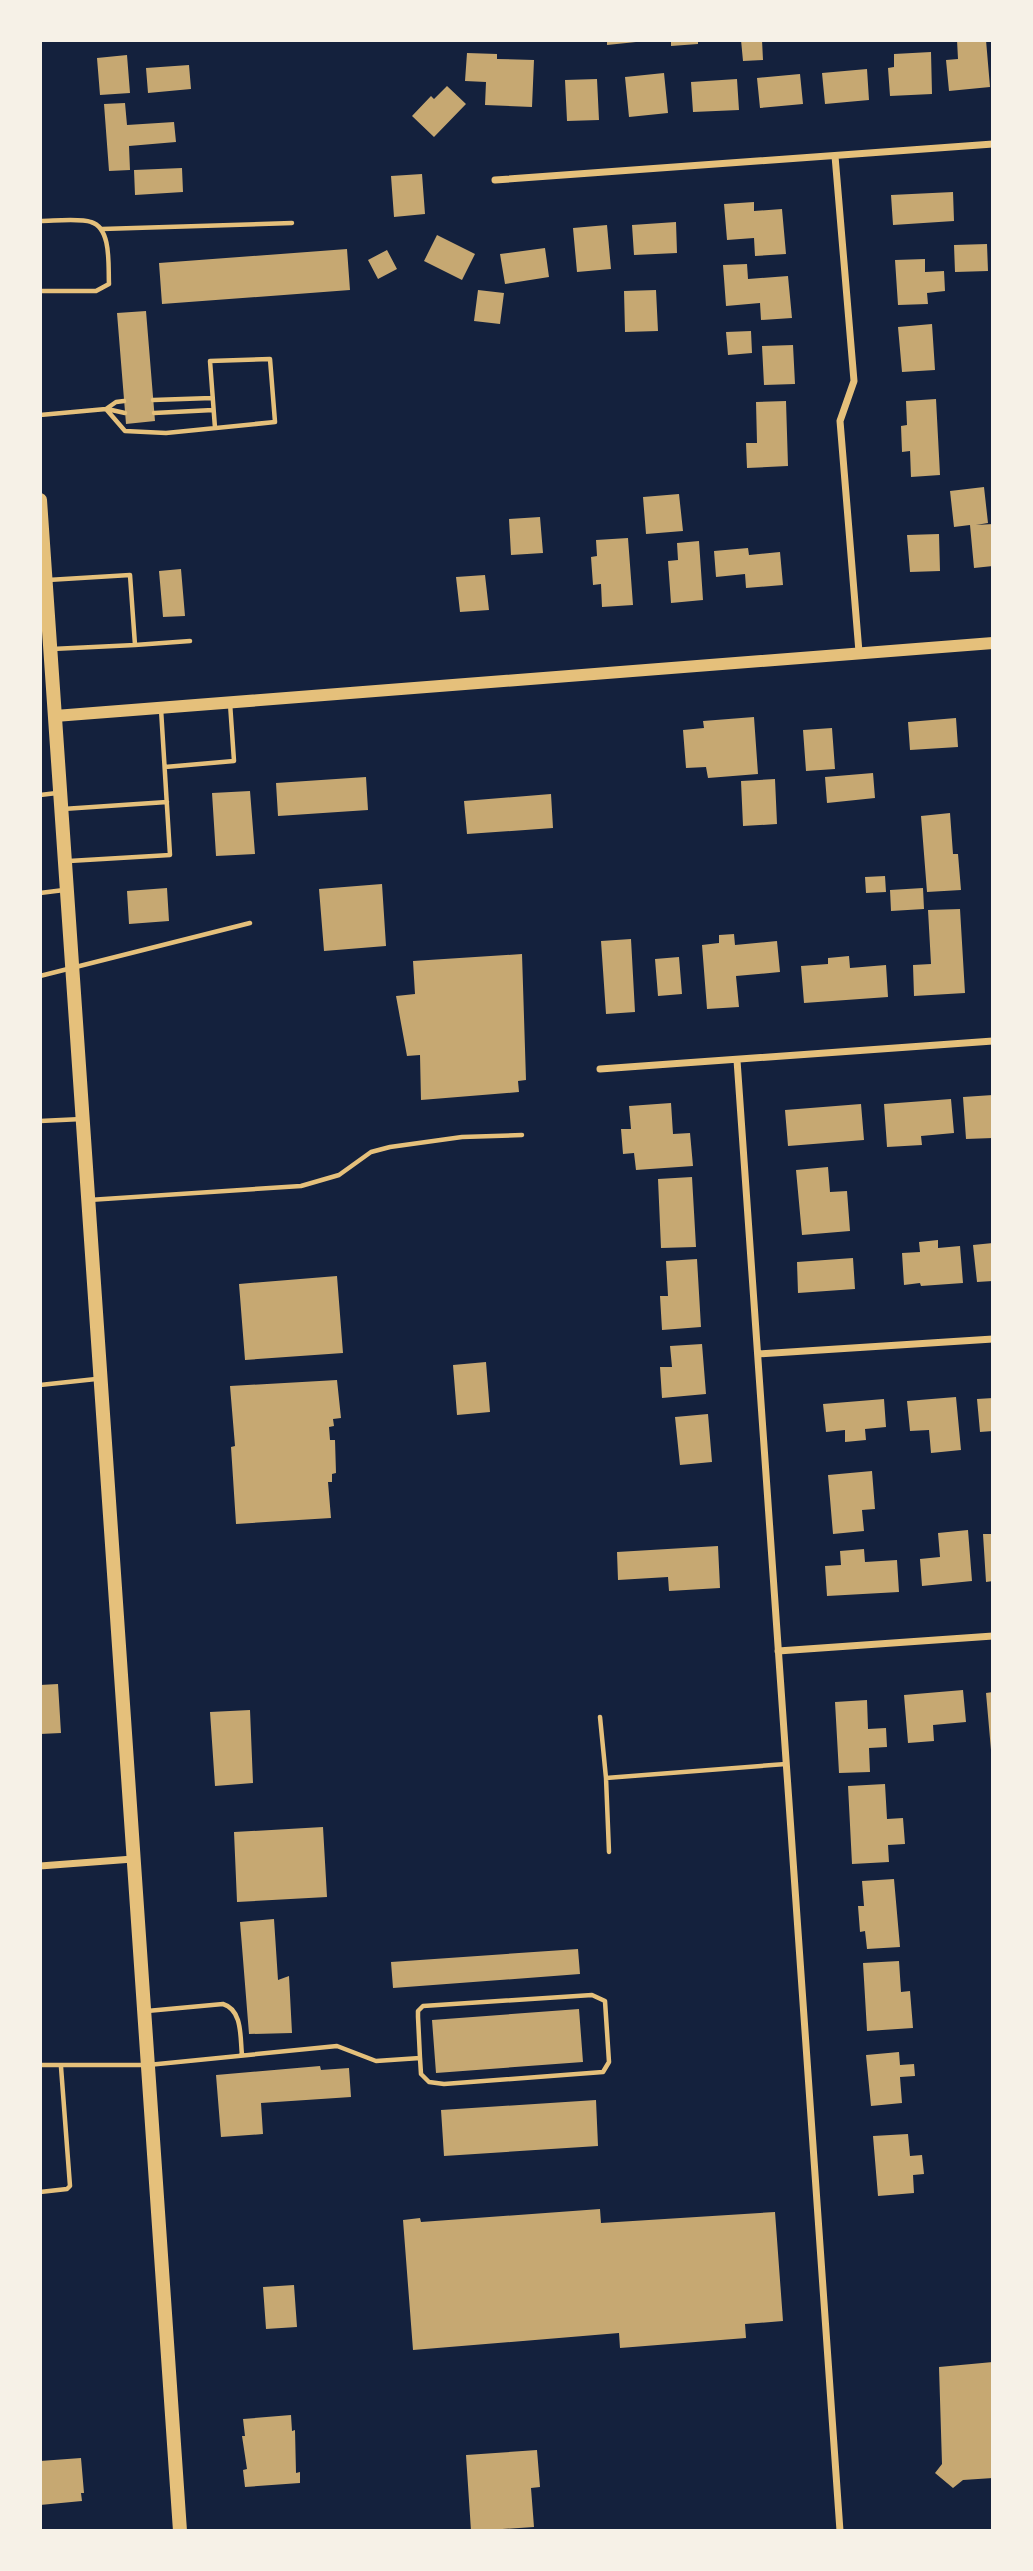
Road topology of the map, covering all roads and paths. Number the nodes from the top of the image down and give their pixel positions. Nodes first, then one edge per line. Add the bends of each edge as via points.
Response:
1 (993, 144) edge
2 (835, 156) junction
3 (495, 180) dead end
4 (40, 221) edge
5 (292, 223) dead end
6 (102, 229) junction
7 (40, 291) edge
8 (212, 398) junction
9 (153, 400) dead end
10 (124, 401) dead end
11 (106, 409) junction
12 (213, 410) junction
13 (125, 413) dead end
14 (154, 413) dead end
15 (40, 415) edge
16 (215, 428) junction
17 (40, 500) edge
18 (42, 561) edge
19 (46, 580) junction
20 (190, 641) dead end
21 (993, 643) edge
22 (135, 645) junction
23 (51, 649) junction
24 (859, 652) junction
25 (230, 702) junction
26 (161, 708) junction
27 (55, 716) junction
28 (165, 767) junction
29 (60, 793) junction
30 (40, 795) edge
31 (167, 802) junction
32 (61, 810) junction
33 (65, 861) junction
34 (66, 890) junction
35 (40, 892) edge
36 (250, 923) dead end
37 (71, 967) junction
38 (40, 976) edge
39 (993, 1041) edge
40 (737, 1060) junction
41 (600, 1069) dead end
42 (83, 1118) junction
43 (40, 1121) edge
44 (522, 1135) dead end
45 (89, 1200) junction
46 (993, 1339) edge
47 (758, 1354) junction
48 (101, 1378) junction
49 (40, 1385) edge
50 (993, 1636) edge
51 (778, 1651) junction
52 (600, 1717) dead end
53 (786, 1765) junction
54 (606, 1779) junction
55 (609, 1852) dead end
56 (134, 1859) junction
57 (40, 1866) edge
58 (144, 2011) junction
59 (242, 2055) junction
60 (420, 2058) junction
61 (148, 2064) junction
62 (40, 2065) edge
63 (61, 2067) junction
64 (40, 2192) edge
65 (180, 2531) edge
66 (839, 2531) edge

1 - 2 street
2 - 3 street
2 - 24 street via 854,381 840,421
4 - 6 lane via 92,222
5 - 6 lane
6 - 7 lane via 109,284 96,291
8 - 9 lane
8 - 12 lane
8 - 16 lane via 210,361 270,359 275,422
10 - 11 lane
11 - 13 lane
11 - 15 lane
11 - 16 lane via 125,431
12 - 14 lane
12 - 16 lane
17 - 18 main road
18 - 19 main road
19 - 22 lane via 130,575
19 - 23 main road
20 - 22 lane
21 - 24 street
22 - 23 lane
23 - 27 main road
24 - 25 street
25 - 26 street
25 - 28 lane via 234,761
26 - 27 street
26 - 28 lane
27 - 29 main road
28 - 31 lane
29 - 30 lane
29 - 32 main road
31 - 32 lane
31 - 33 lane via 170,855
32 - 33 main road
33 - 34 main road
34 - 35 lane
34 - 37 main road
36 - 37 lane
37 - 38 lane
37 - 42 main road
39 - 40 street
40 - 41 street
40 - 47 street
42 - 43 lane
42 - 45 main road
44 - 45 lane via 390,1147 371,1152 339,1175 301,1186
45 - 48 main road
46 - 47 street
47 - 51 street
48 - 49 lane
48 - 56 main road
50 - 51 street
51 - 53 street
52 - 54 lane
53 - 54 lane
53 - 66 street
54 - 55 lane
56 - 57 street
56 - 58 main road
58 - 59 lane via 229,2005 237,2016
58 - 61 main road
59 - 60 lane via 337,2046 376,2061
59 - 61 lane
60 - 60 lane via 422,2074 429,2082 443,2084 603,2072 609,2062 605,2001 592,1994 423,2006 418,2011
61 - 63 lane
61 - 65 main road
62 - 63 lane
63 - 64 lane via 70,2186

